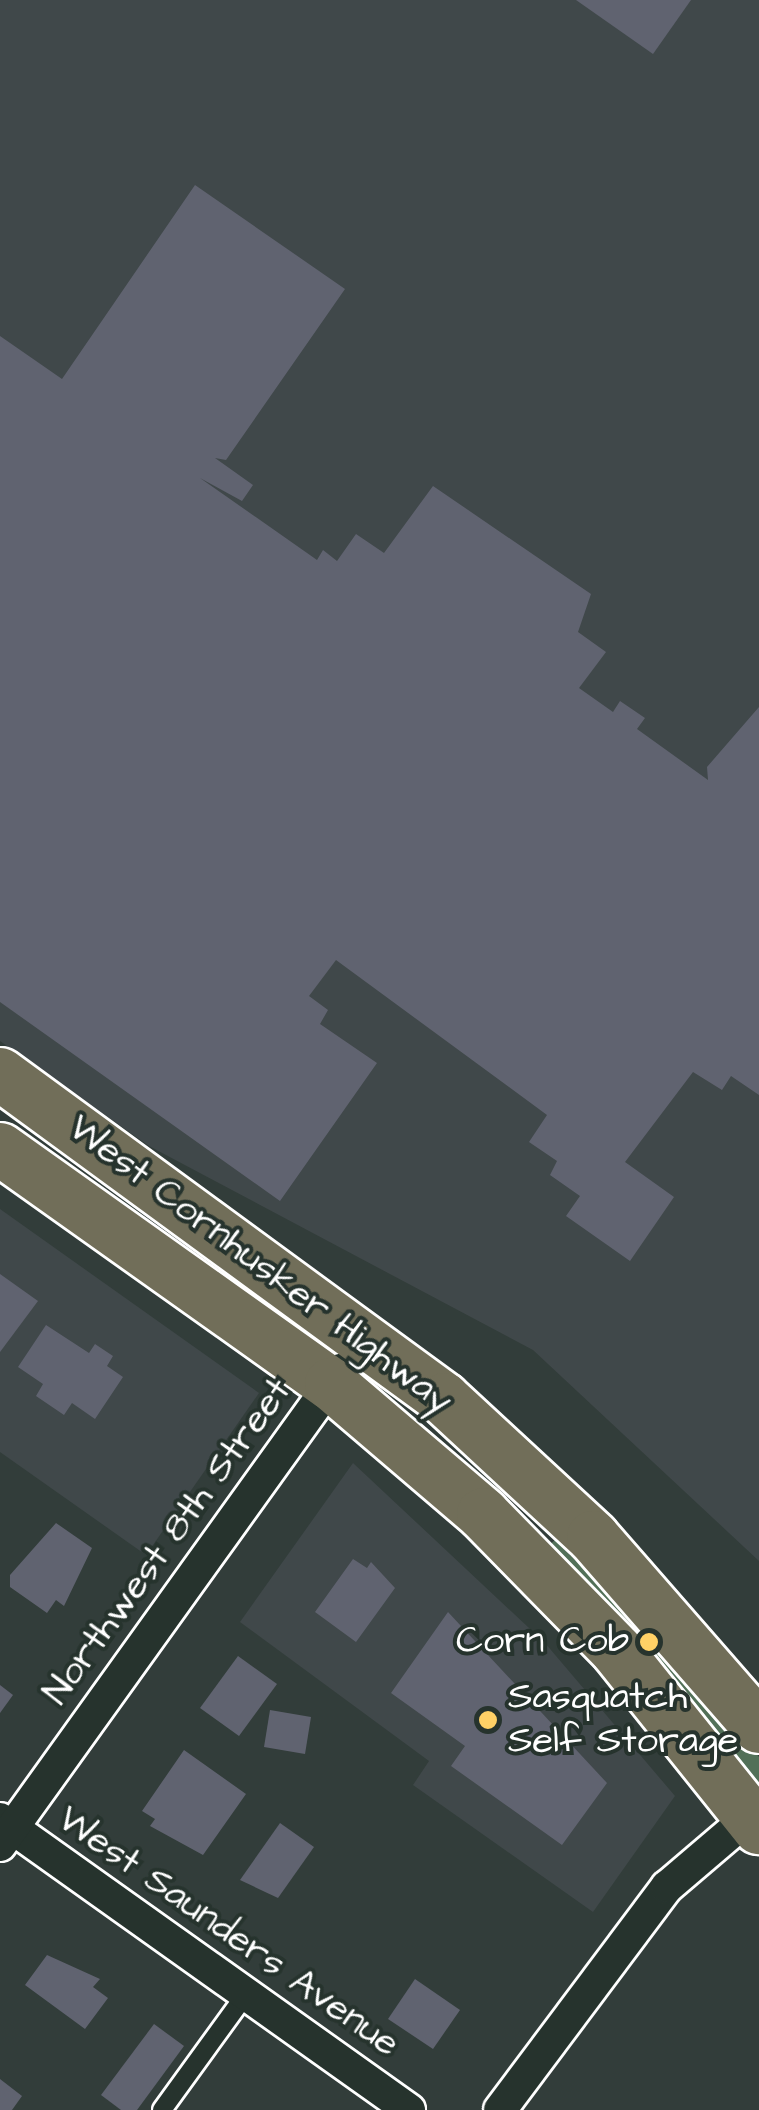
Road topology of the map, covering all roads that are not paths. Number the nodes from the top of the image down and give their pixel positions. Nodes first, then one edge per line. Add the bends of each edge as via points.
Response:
1 (0, 1074) edge
2 (0, 1149) edge
3 (366, 1334) junction
4 (330, 1384) junction
5 (759, 1727) edge
6 (755, 1822) edge
7 (4, 1831) edge
8 (246, 1994) junction
9 (162, 2110) edge
10 (408, 2110) edge
11 (500, 2110) edge

1 - 3 main road, West Cornhusker Highway
2 - 4 main road, West Cornhusker Highway
3 - 4 street, Northwest 8th Street
3 - 5 main road, West Cornhusker Highway via 580,1525
4 - 6 main road, West Cornhusker Highway via 532,1562
4 - 7 street, Northwest 8th Street
6 - 11 street via 667,1887
7 - 8 street, West Saunders Avenue
8 - 9 lane
8 - 10 street, West Saunders Avenue

